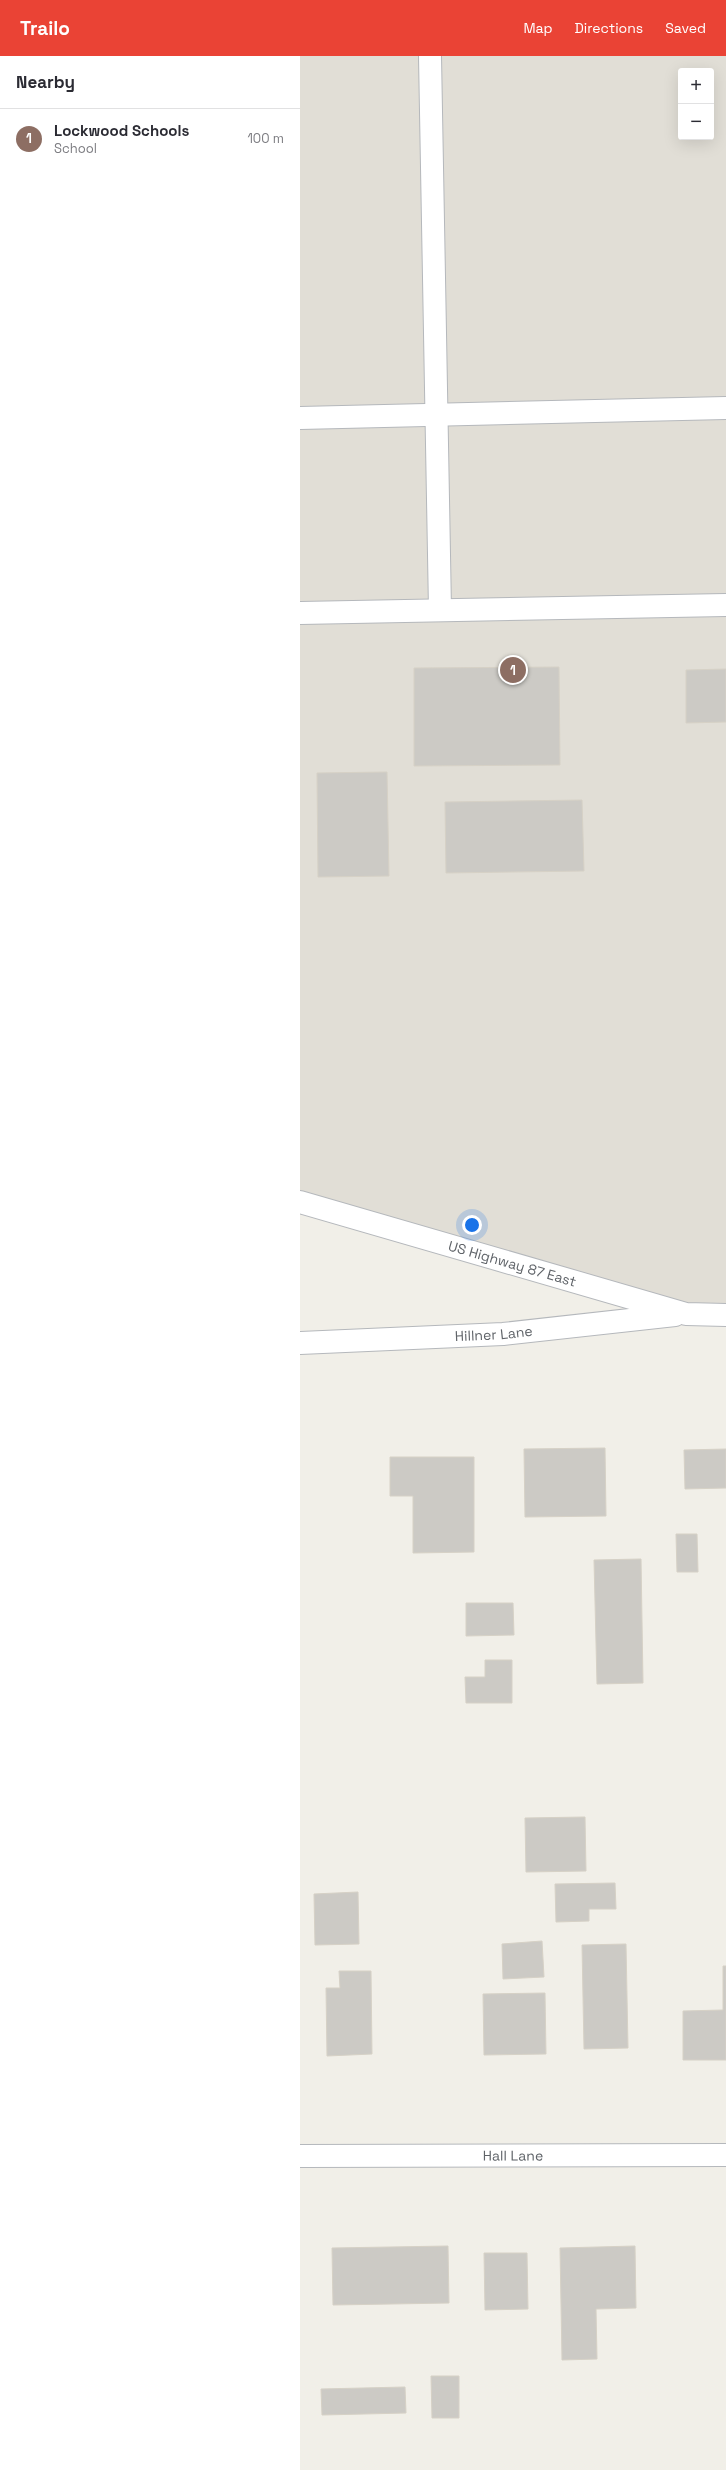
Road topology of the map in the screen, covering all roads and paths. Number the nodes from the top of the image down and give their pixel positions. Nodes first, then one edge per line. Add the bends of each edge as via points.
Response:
1 (430, 56) edge
2 (726, 408) edge
3 (438, 415) junction
4 (300, 418) edge
5 (726, 605) edge
6 (440, 610) junction
7 (300, 613) edge
8 (300, 1202) edge
9 (686, 1314) junction
10 (726, 1315) edge
11 (300, 1343) edge
12 (726, 2155) edge
13 (300, 2156) edge

1 - 3 street
2 - 3 street
3 - 4 street
3 - 6 street
5 - 6 street
6 - 7 street
8 - 9 street, US Highway 87 East
9 - 10 street, US Highway 87 East
9 - 11 street, Hillner Lane via 503,1334
12 - 13 street, Hall Lane

